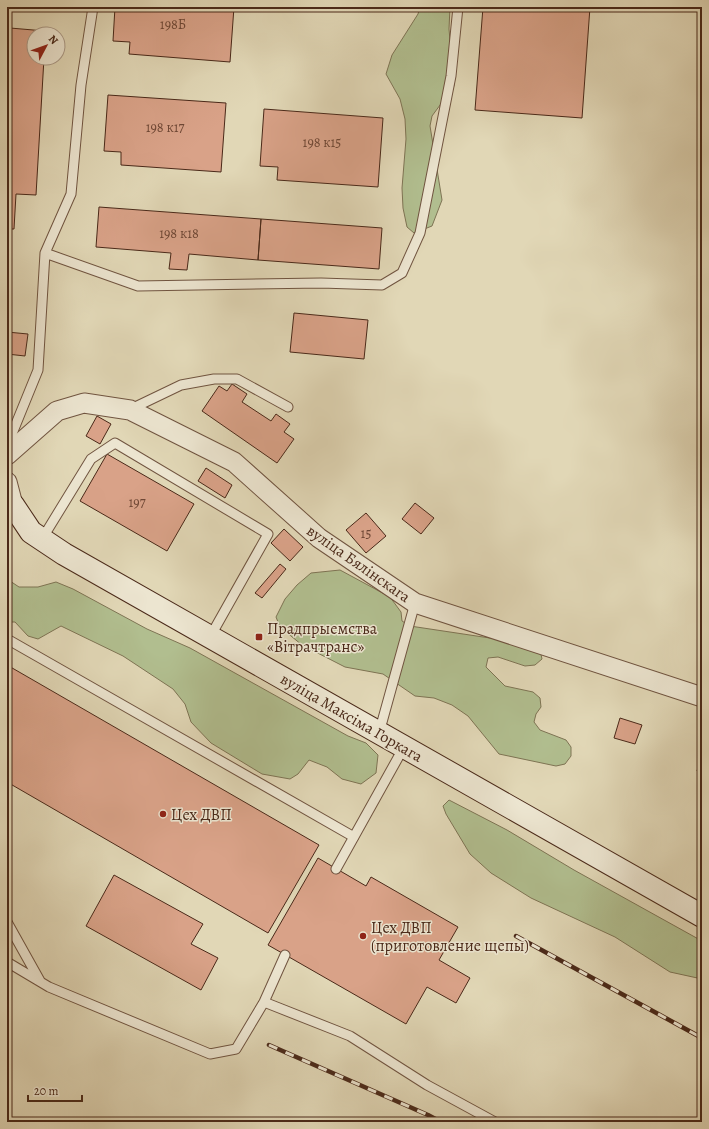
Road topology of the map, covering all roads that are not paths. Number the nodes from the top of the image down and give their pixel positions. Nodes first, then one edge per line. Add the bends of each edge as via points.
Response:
1 (93, 7) edge
2 (458, 7) edge
3 (45, 252) junction
4 (288, 407) dead end
5 (130, 410) junction
6 (7, 446) edge
7 (7, 455) edge
8 (7, 482) edge
9 (10, 503) edge
10 (42, 539) junction
11 (415, 603) junction
12 (210, 637) junction
13 (7, 639) edge
14 (702, 697) edge
15 (379, 733) junction
16 (404, 747) junction
17 (354, 836) junction
18 (336, 869) dead end
19 (702, 916) edge
20 (7, 922) edge
21 (285, 955) dead end
22 (7, 962) edge
23 (41, 982) junction
24 (264, 1002) junction
25 (495, 1122) edge

1 - 3 lane via 81,85 71,194
2 - 3 lane via 451,76 420,233 402,274 382,285 321,283 138,286
3 - 6 lane via 38,370
4 - 5 lane via 237,379 214,379 181,385
5 - 7 street, вуліца Бялінскага via 84,403 57,412
5 - 11 street, вуліца Бялінскага via 234,462 319,538
8 - 9 street
9 - 10 main road, вуліца Максіма Горкага via 31,532
10 - 12 main road, вуліца Максіма Горкага
10 - 12 lane via 91,459 115,443 268,534
11 - 14 street, вуліца Бялінскага
11 - 15 lane
12 - 15 main road, вуліца Максіма Горкага
13 - 17 lane
15 - 16 main road, вуліца Максіма Горкага
16 - 17 lane
16 - 19 main road, вуліца Максіма Горкага
17 - 18 lane
20 - 23 lane
21 - 24 lane
22 - 23 lane
23 - 24 lane via 210,1054 236,1050
24 - 25 lane via 350,1036 427,1085

